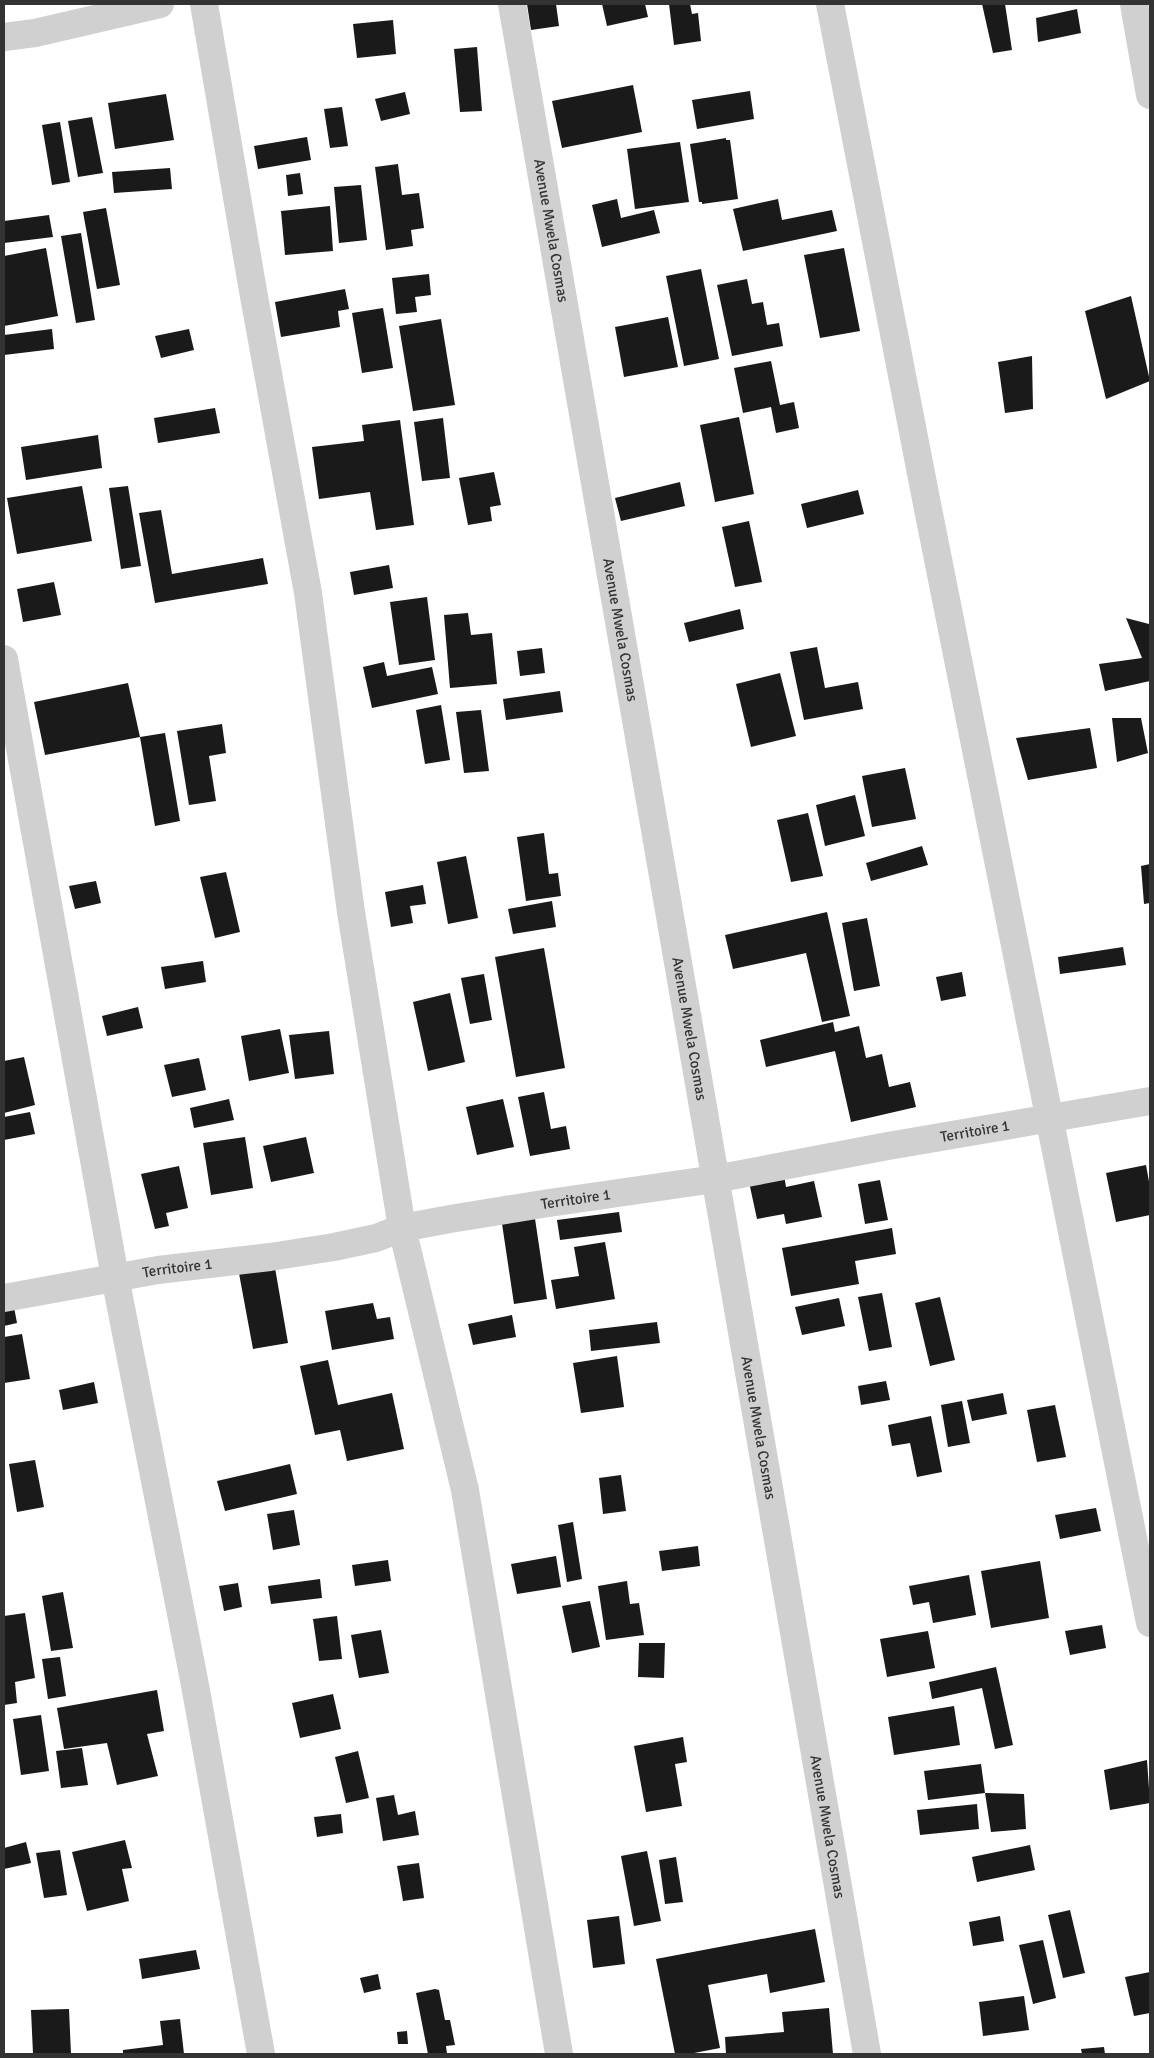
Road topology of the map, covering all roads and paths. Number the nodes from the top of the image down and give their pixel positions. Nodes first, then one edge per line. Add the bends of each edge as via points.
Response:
1 (160, 4) edge
2 (204, 4) edge
3 (512, 4) edge
4 (830, 4) edge
5 (1134, 4) edge
6 (4, 38) edge
7 (1150, 95) edge
8 (4, 659) edge
9 (1150, 1102) edge
10 (1050, 1117) junction
11 (715, 1179) junction
12 (402, 1228) junction
13 (115, 1278) junction
14 (4, 1298) edge
15 (1150, 1623) edge
16 (261, 2054) edge
17 (559, 2054) edge
18 (867, 2054) edge

1 - 6 street
2 - 12 street via 308,593 351,912
3 - 11 street, Avenue Mwela Cosmas
4 - 10 street
5 - 7 street
8 - 13 street
9 - 10 street, Territoire 1
10 - 11 street, Territoire 1
10 - 15 street
11 - 12 street, Territoire 1
11 - 18 street, Avenue Mwela Cosmas
12 - 13 street, Territoire 1 via 376,1238 270,1258
12 - 17 street via 465,1490
13 - 14 street, Territoire 1
13 - 16 street via 195,1685

